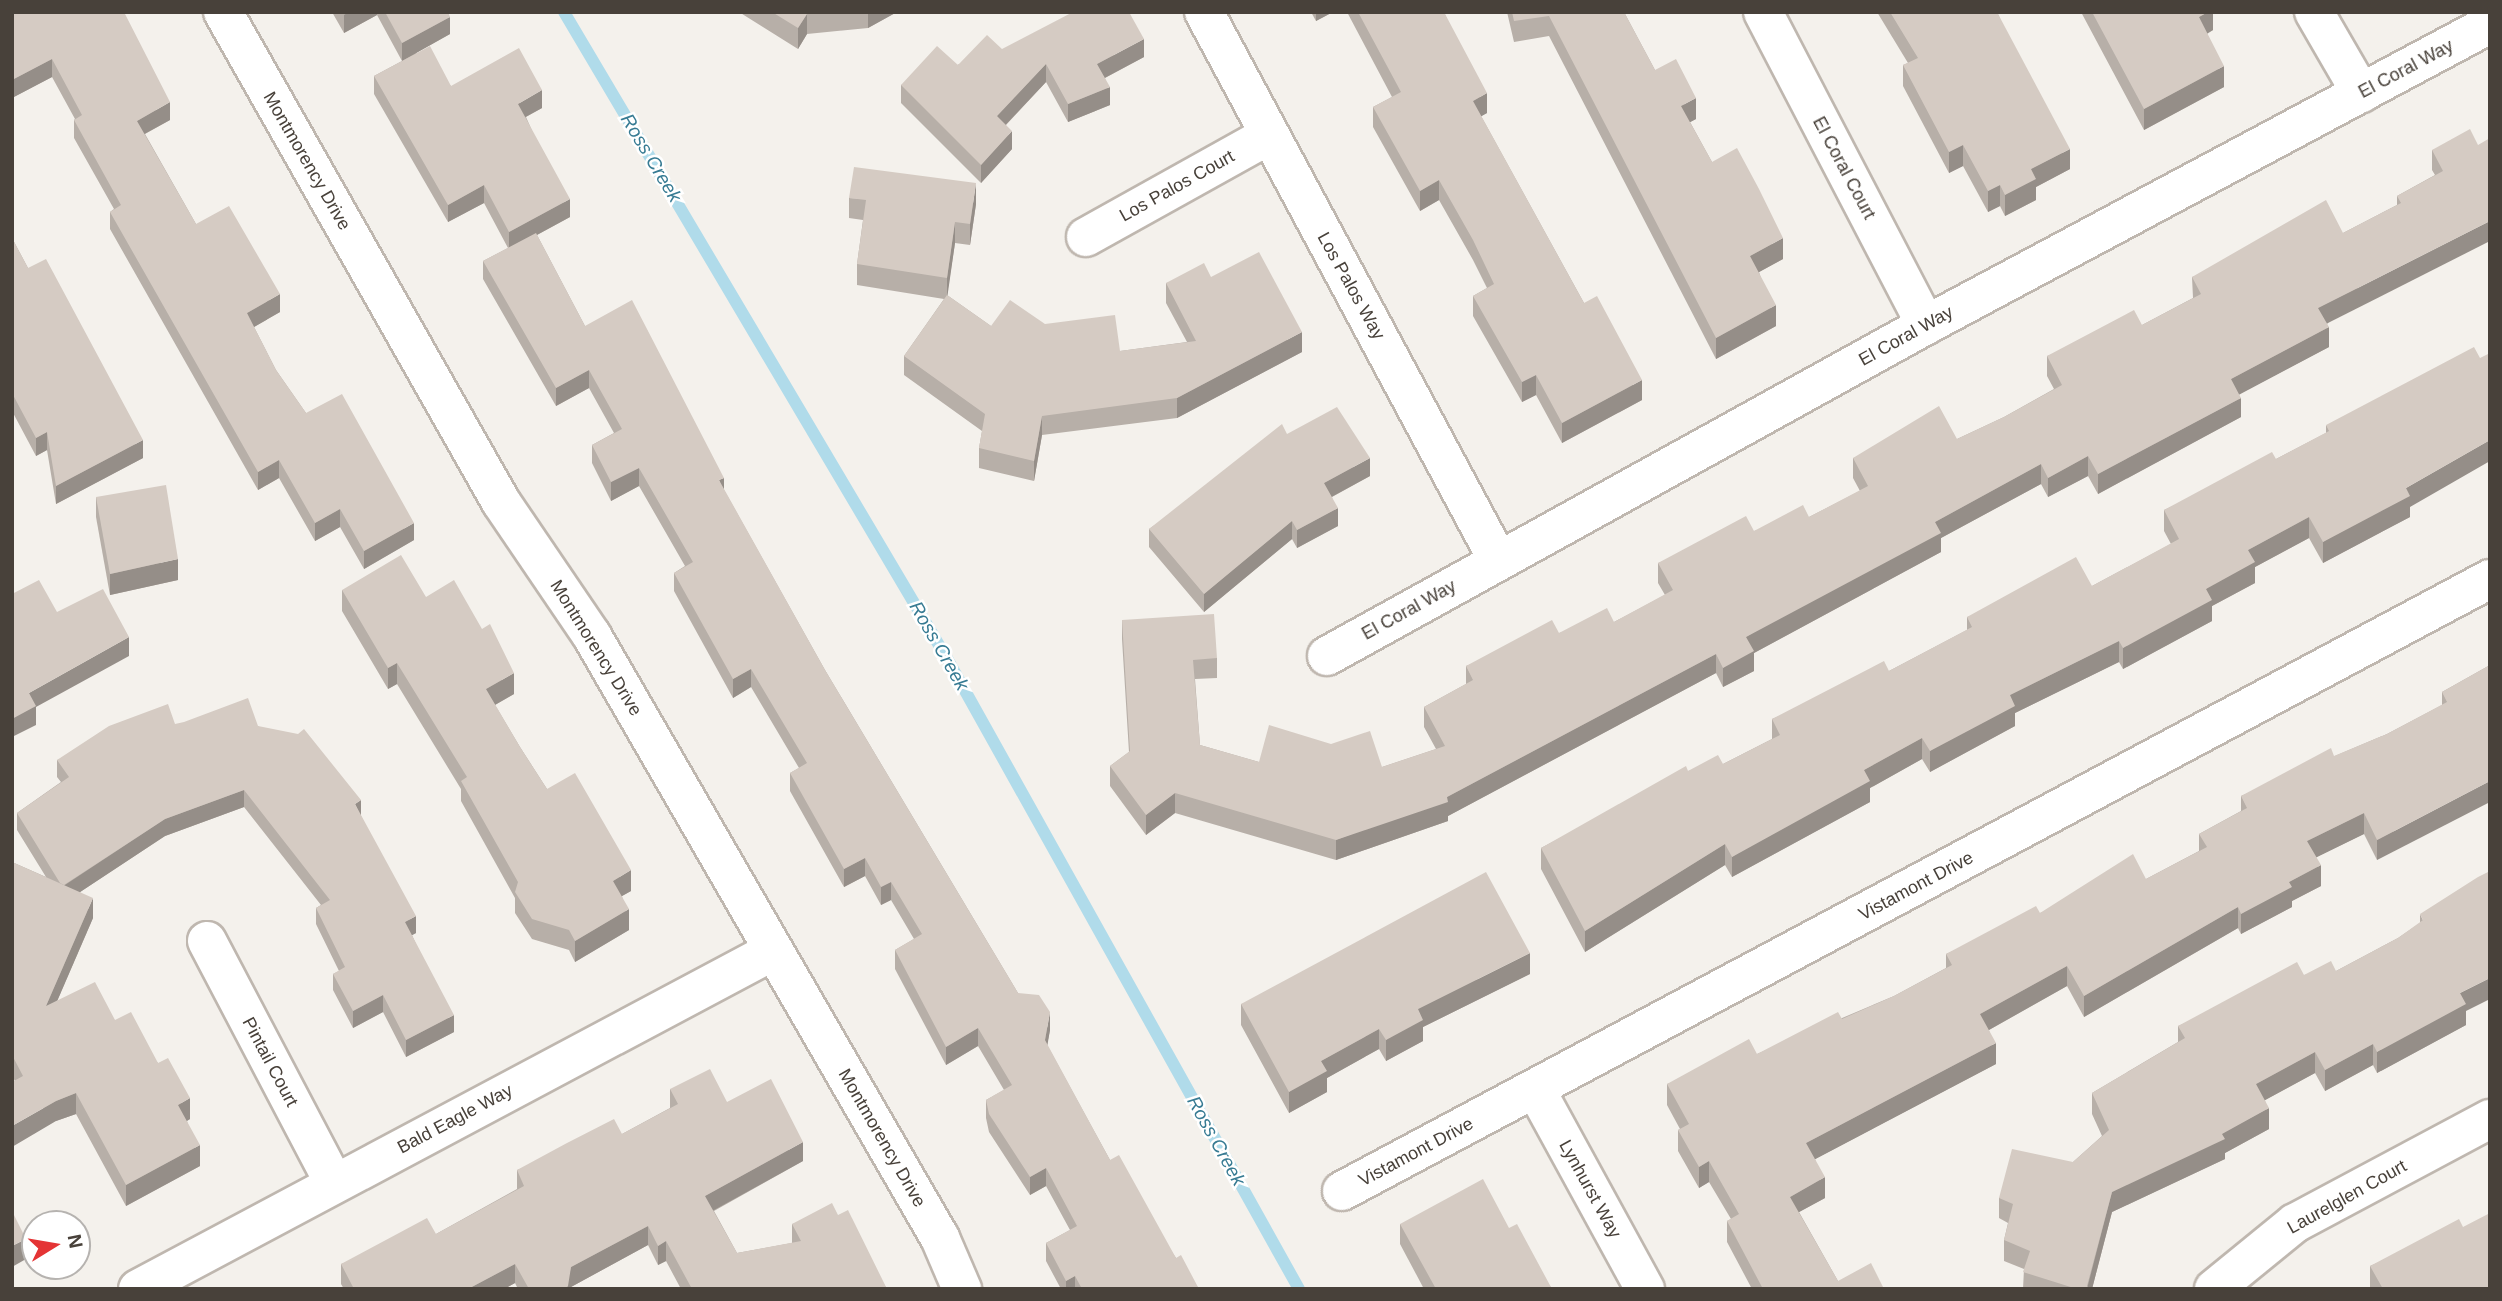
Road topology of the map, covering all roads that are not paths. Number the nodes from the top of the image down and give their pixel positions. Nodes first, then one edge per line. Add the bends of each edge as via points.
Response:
1 (223, 12) edge
2 (1204, 12) edge
3 (1763, 12) edge
4 (2314, 12) edge
5 (2490, 24) edge
6 (2361, 93) junction
7 (1269, 135) junction
8 (1086, 237) dead end
9 (1926, 325) junction
10 (1498, 560) junction
11 (2490, 579) edge
12 (1326, 656) dead end
13 (207, 941) dead end
14 (773, 951) junction
15 (1536, 1090) junction
16 (2490, 1119) edge
17 (334, 1183) junction
18 (1342, 1191) dead end
19 (138, 1289) edge
20 (961, 1289) edge
21 (1645, 1289) edge
22 (2214, 1289) edge

1 - 14 street, Montmorency Drive via 501,502 592,635
2 - 7 street, Los Palos Way
3 - 9 street, El Coral Court
4 - 6 street
5 - 6 street, El Coral Way
6 - 9 street, El Coral Way
7 - 8 street, Los Palos Court
7 - 10 street, Los Palos Way
9 - 10 street, El Coral Way
10 - 12 street, El Coral Way
11 - 15 street, Vistamont Drive
13 - 17 street, Pintail Court
14 - 17 street, Bald Eagle Way
14 - 20 street, Montmorency Drive via 940,1238
15 - 18 street, Vistamont Drive
15 - 21 street, Lynhurst Way
16 - 22 street, Laurelglen Court via 2295,1223
17 - 19 street, Bald Eagle Way

